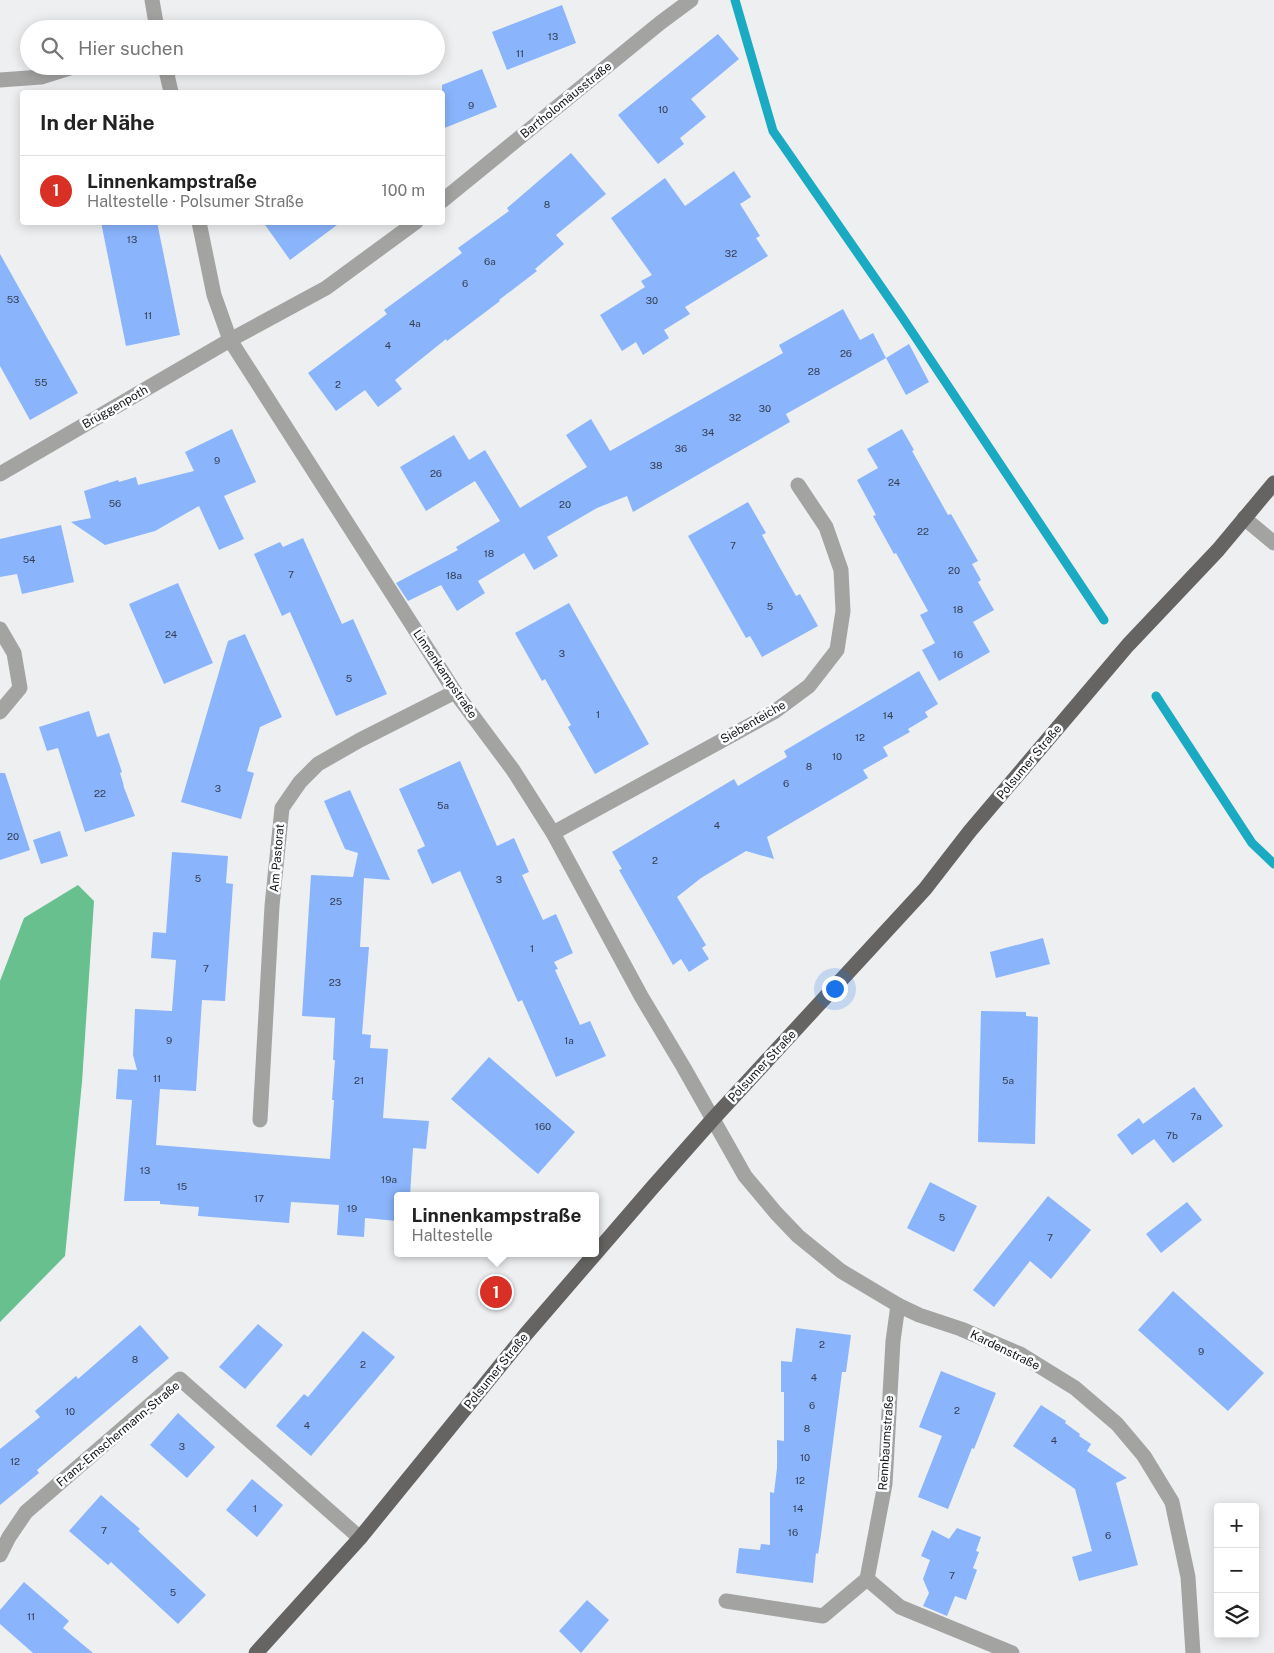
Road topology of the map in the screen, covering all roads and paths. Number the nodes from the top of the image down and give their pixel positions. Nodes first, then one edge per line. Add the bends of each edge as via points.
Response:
1 (152, 0) edge
2 (691, 0) edge
3 (155, 20) edge
4 (49, 75) edge
5 (167, 75) edge
6 (0, 80) edge
7 (171, 90) edge
8 (445, 199) edge
9 (200, 225) edge
10 (412, 225) edge
11 (230, 340) junction
12 (0, 474) edge
13 (1274, 483) edge
14 (798, 485) dead end
15 (1244, 518) junction
16 (1274, 543) edge
17 (0, 629) edge
18 (455, 692) junction
19 (0, 712) edge
20 (553, 833) junction
21 (713, 1119) junction
22 (260, 1120) dead end
23 (599, 1250) edge
24 (593, 1257) edge
25 (898, 1305) junction
26 (360, 1538) junction
27 (0, 1555) edge
28 (867, 1579) junction
29 (726, 1601) dead end
30 (256, 1653) edge
31 (1012, 1653) edge
32 (1193, 1653) edge

1 - 3 street
2 - 8 street, Bartholomäusstraße
4 - 6 street
5 - 7 street
9 - 11 street, Linnenkampstraße via 214,295
10 - 11 street via 326,288
11 - 12 street, Brüggenpoth
11 - 18 street, Linnenkampstraße
13 - 15 main road, Polsumer Straße
14 - 20 street, Siebenteiche via 826,527 841,570 843,611 837,650 809,686 774,712
15 - 16 street
15 - 21 main road, Polsumer Straße via 1128,645 919,896
17 - 19 street via 14,654 20,688
18 - 20 street, Linnenkampstraße
18 - 22 street, Am Pastorat via 318,764 300,782 282,808 272,906
20 - 21 street, Linnenkampstraße via 641,996
21 - 23 main road, Polsumer Straße
21 - 25 street, Kardenstraße via 745,1176 798,1236 841,1271
24 - 26 main road, Polsumer Straße
25 - 28 street, Rennbaumstraße via 885,1484
25 - 32 street, Kardenstraße via 1020,1354 1075,1388 1117,1424 1144,1456 1172,1502 1188,1577
26 - 27 street, Franz-Emschermann-Straße via 180,1379 26,1512
26 - 30 main road, Polsumer Straße
28 - 29 street via 822,1616
28 - 31 street via 900,1607

